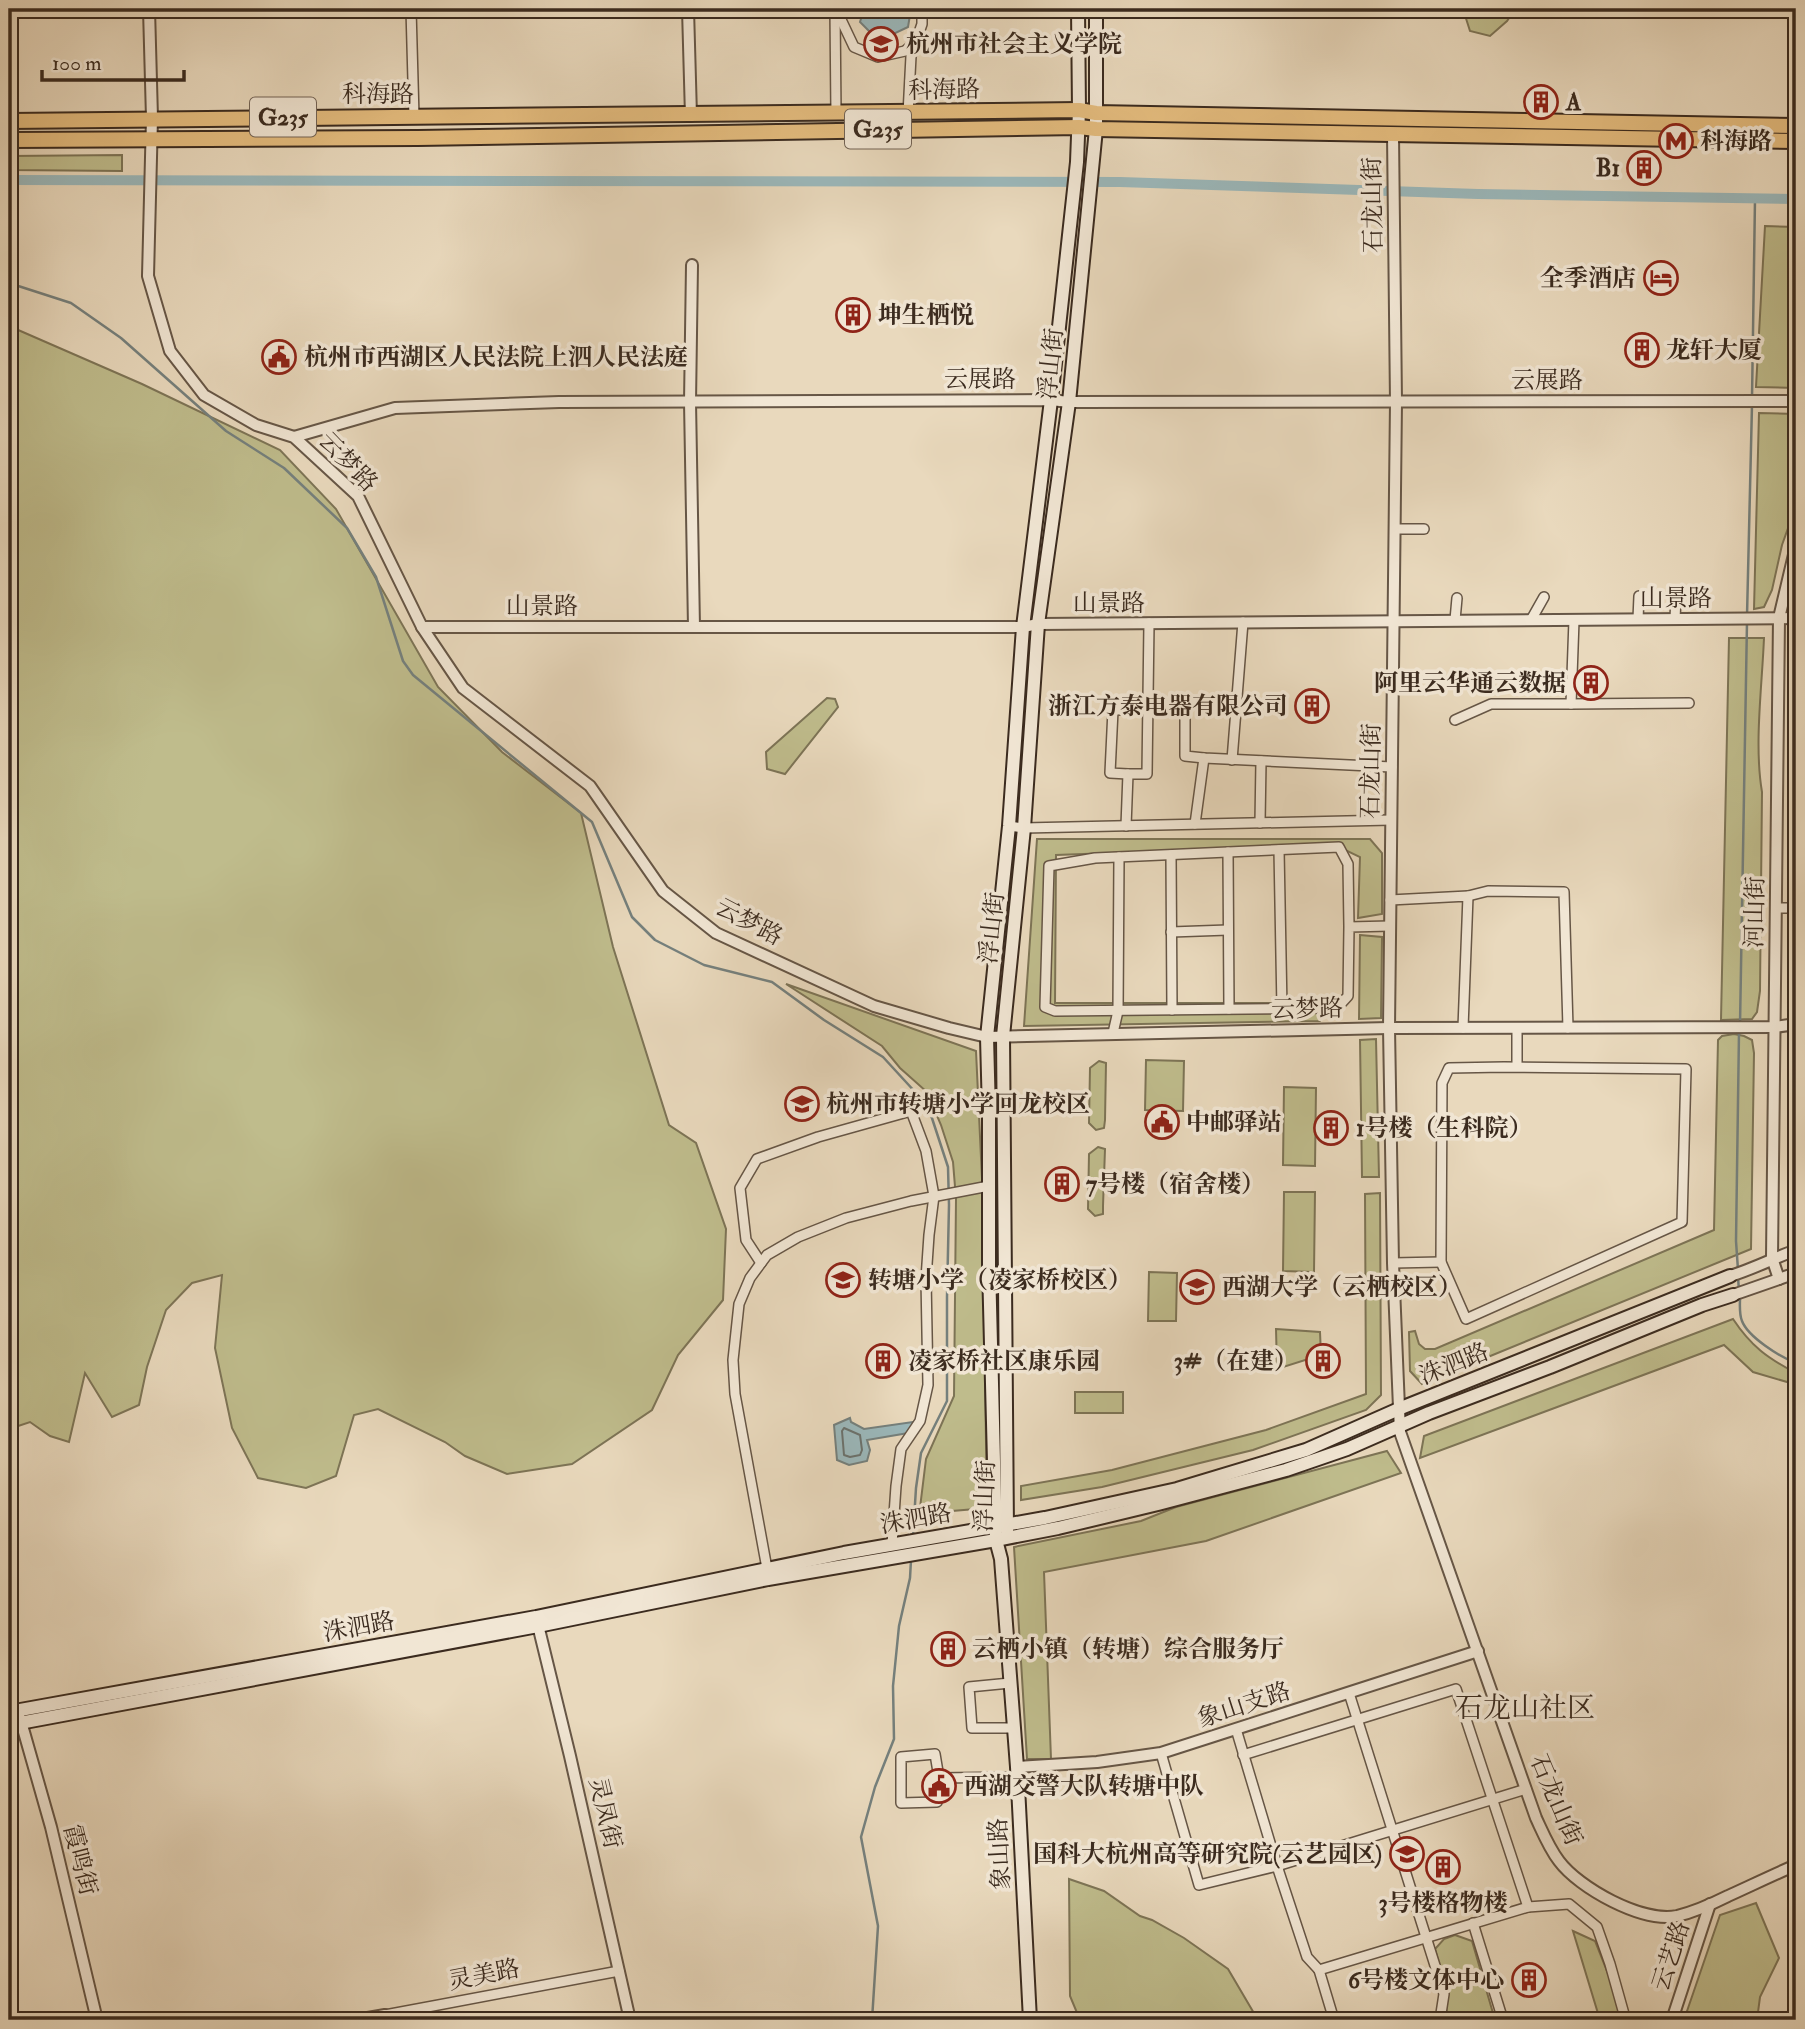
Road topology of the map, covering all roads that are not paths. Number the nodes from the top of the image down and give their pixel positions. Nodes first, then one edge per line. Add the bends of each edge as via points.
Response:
1 (149, 9) edge
2 (411, 9) edge
3 (688, 9) edge
4 (835, 9) edge
5 (922, 9) edge
6 (1078, 9) edge
7 (1096, 9) edge
8 (916, 42) junction
9 (1079, 110) junction
10 (1096, 113) junction
11 (836, 114) junction
12 (908, 114) junction
13 (691, 116) junction
14 (414, 117) junction
15 (152, 118) junction
16 (9, 121) edge
17 (1796, 126) edge
18 (1079, 127) junction
19 (1096, 130) junction
20 (1393, 135) junction
21 (150, 138) junction
22 (9, 140) edge
23 (1796, 141) edge
24 (692, 265) dead end
25 (1051, 400) junction
26 (1796, 401) edge
27 (690, 402) junction
28 (1069, 402) junction
29 (1396, 402) junction
30 (294, 437) junction
31 (1395, 529) junction
32 (1424, 529) dead end
33 (1796, 546) edge
34 (1639, 596) dead end
35 (1676, 596) dead end
36 (1544, 597) dead end
37 (1457, 598) dead end
38 (1779, 618) junction
39 (1796, 618) edge
40 (1638, 619) junction
41 (1675, 619) junction
42 (1531, 620) junction
43 (1574, 620) junction
44 (1394, 621) junction
45 (1455, 621) junction
46 (1243, 622) junction
47 (1149, 623) junction
48 (1038, 624) junction
49 (422, 626) junction
50 (694, 627) junction
51 (1023, 627) junction
52 (1689, 703) dead end
53 (1571, 704) junction
54 (1148, 708) junction
55 (1455, 720) dead end
56 (1204, 758) junction
57 (1232, 760) junction
58 (1261, 761) junction
59 (1392, 767) junction
60 (1128, 774) junction
61 (1391, 820) junction
62 (1260, 823) junction
63 (1195, 824) junction
64 (1009, 826) junction
65 (1126, 826) junction
66 (1024, 828) junction
67 (1279, 850) junction
68 (1228, 852) junction
69 (1171, 855) junction
70 (1119, 857) junction
71 (1468, 896) junction
72 (1390, 900) junction
73 (1776, 908) junction
74 (1796, 908) edge
75 (1390, 926) junction
76 (1349, 927) junction
77 (1228, 930) junction
78 (1171, 932) junction
79 (1228, 1009) junction
80 (1282, 1009) junction
81 (1118, 1010) junction
82 (1171, 1010) junction
83 (1796, 1024) edge
84 (1774, 1027) junction
85 (1389, 1028) junction
86 (1463, 1028) junction
87 (1517, 1028) junction
88 (1568, 1028) junction
89 (1113, 1033) junction
90 (1003, 1036) junction
91 (987, 1037) junction
92 (1517, 1066) junction
93 (989, 1186) junction
94 (939, 1196) junction
95 (1796, 1251) edge
96 (1772, 1258) junction
97 (1441, 1262) junction
98 (761, 1263) junction
99 (1394, 1263) junction
100 (1796, 1273) edge
101 (1730, 1276) joint
102 (1779, 1279) junction
103 (1744, 1291) joint
104 (1401, 1408) junction
105 (1400, 1426) junction
106 (1002, 1525) junction
107 (1001, 1539) junction
108 (892, 1544) junction
109 (1001, 1559) joint
110 (768, 1574) junction
111 (537, 1621) junction
112 (1478, 1651) junction
113 (1010, 1683) junction
114 (1349, 1693) junction
115 (14, 1718) edge
116 (1357, 1719) junction
117 (1014, 1728) junction
118 (1236, 1729) junction
119 (1161, 1754) junction
120 (1243, 1755) junction
121 (1017, 1772) junction
122 (939, 1778) junction
123 (1526, 1789) junction
124 (1492, 1800) junction
125 (1393, 1830) junction
126 (1796, 1865) edge
127 (1277, 1867) junction
128 (1710, 1904) junction
129 (1528, 1907) junction
130 (1473, 1923) junction
131 (1426, 1938) junction
132 (1319, 1970) junction
133 (619, 1971) junction
134 (384, 2017) edge
135 (97, 2020) edge
136 (356, 2020) edge
137 (630, 2020) edge
138 (1030, 2020) edge
139 (1334, 2020) edge
140 (1440, 2020) edge
141 (1503, 2020) edge
142 (1620, 2020) edge
143 (1672, 2020) edge

1 - 15 street, 云梦路
2 - 14 street
3 - 13 street
4 - 8 street via 854,47 878,57 905,51
4 - 11 street
5 - 8 street
6 - 9 main road, 浮山街
7 - 10 main road, 浮山街
8 - 12 street
9 - 10 highway, 科海路 / G235
9 - 12 highway, 科海路 / G235
9 - 18 main road, 浮山街
10 - 17 highway, 科海路 / G235
10 - 19 main road, 浮山街
11 - 12 highway, 科海路 / G235
11 - 13 highway, 科海路 / G235
13 - 14 highway, 科海路 / G235
14 - 15 highway, 科海路 / G235
15 - 16 highway, 科海路 / G235
15 - 21 street, 云梦路
18 - 19 highway, 科海路 / G235
18 - 21 highway, 科海路 / G235
18 - 25 main road, 浮山街
19 - 20 highway, 科海路 / G235
19 - 28 main road, 浮山街
20 - 23 highway, 科海路 / G235
20 - 29 street, 石龙山街
21 - 22 highway, 科海路 / G235
21 - 30 street, 云梦路 via 148,276 170,351 204,395 256,425
24 - 27 street
25 - 27 street, 云展路
25 - 28 street, 云展路
25 - 51 main road, 浮山街
26 - 29 street, 云展路
27 - 30 street, 云展路 via 395,408
27 - 50 street
28 - 29 street, 云展路
28 - 48 main road, 浮山街
29 - 31 street, 石龙山街
30 - 49 street, 云梦路 via 358,496
31 - 32 street
31 - 44 street, 石龙山街
33 - 38 street, 河山街
34 - 40 street
35 - 41 street
36 - 42 street
37 - 45 street
38 - 39 street, 山景路
38 - 41 street, 山景路
38 - 73 street, 河山街
40 - 41 street, 山景路
40 - 43 street, 山景路
42 - 43 street, 山景路
42 - 45 street, 山景路
43 - 53 street
44 - 45 street, 山景路
44 - 46 street, 山景路
44 - 59 street, 石龙山街
46 - 47 street, 山景路
46 - 57 street
47 - 48 street, 山景路
47 - 54 street
48 - 51 street, 山景路
48 - 66 main road, 浮山街
49 - 50 street, 山景路
49 - 91 street, 云梦路 via 463,688 590,786 663,891 716,933 874,1006
50 - 51 street, 山景路
51 - 64 main road, 浮山街
52 - 53 street
53 - 55 street via 1491,704
54 - 56 street via 1185,709 1185,756
54 - 60 street via 1147,774
54 - 60 street via 1113,710 1110,773
56 - 57 street
56 - 63 street
57 - 58 street
58 - 59 street
58 - 62 street
59 - 61 street, 石龙山街
60 - 65 street
61 - 62 street
61 - 72 street, 石龙山街
62 - 63 street
63 - 65 street
64 - 66 street
64 - 91 main road, 浮山街
65 - 66 street
66 - 90 main road, 浮山街
67 - 68 street
67 - 76 street via 1339,848 1348,864
67 - 80 street
68 - 69 street
68 - 77 street
69 - 70 street
69 - 78 street
70 - 81 street
70 - 81 street via 1049,866 1045,1007 1055,1011
71 - 72 street
71 - 86 street
71 - 88 street via 1488,891 1564,892
72 - 75 street, 石龙山街
73 - 74 street
73 - 84 street, 河山街
75 - 76 street
75 - 85 street, 石龙山街
76 - 80 street via 1348,996 1337,1008
77 - 78 street
77 - 79 street
78 - 82 street
79 - 80 street
79 - 82 street
81 - 82 street
81 - 89 street
83 - 84 street, 云梦路
84 - 88 street, 云梦路
84 - 96 street, 河山街
85 - 86 street, 云梦路
85 - 89 street, 云梦路
85 - 99 street, 石龙山街
86 - 87 street, 云梦路
87 - 88 street, 云梦路
87 - 92 street
89 - 90 street, 云梦路
90 - 91 street, 云梦路
90 - 106 main road, 浮山街
91 - 93 main road, 浮山街
92 - 97 street via 1449,1068 1442,1083
92 - 97 street via 1686,1069 1682,1222 1466,1319
93 - 94 street
93 - 106 main road, 浮山街
94 - 98 street via 846,1217 798,1237
94 - 98 street via 911,1111 757,1158 740,1188 746,1240
94 - 108 street via 929,1235 926,1279 928,1385 920,1421 901,1449
95 - 96 street, 洙泗路
96 - 101 street, 洙泗路
96 - 102 street, 河山街
97 - 99 street
98 - 110 street via 739,1304 733,1360 735,1394
99 - 104 street, 石龙山街
100 - 102 street, 洙泗路
101 - 104 main road, 洙泗路
102 - 103 street, 洙泗路
103 - 105 main road, 洙泗路
104 - 105 street, 石龙山街
104 - 106 main road, 洙泗路 via 1306,1450 1177,1489
105 - 107 main road, 洙泗路 via 1286,1469
105 - 112 street, 石龙山街
106 - 107 main road, 浮山街
106 - 108 main road, 洙泗路
107 - 109 main road, 浮山街
107 - 110 main road, 洙泗路
108 - 110 main road, 洙泗路
109 - 113 main road, 象山路
110 - 111 main road, 洙泗路
111 - 115 main road, 洙泗路
111 - 133 street, 灵凤街
112 - 114 street, 象山支路
112 - 123 street, 石龙山街
113 - 117 main road, 象山路
113 - 117 street via 969,1687 972,1728
114 - 116 street
114 - 118 street, 象山支路
115 - 135 street, 霞鸣街 via 51,1828
116 - 120 street
116 - 124 street via 1456,1689
116 - 125 street
117 - 121 main road, 象山路
118 - 119 street, 象山支路
118 - 120 street
119 - 121 street, 象山支路
119 - 127 street via 1199,1885
120 - 127 street
121 - 122 street
121 - 138 main road, 象山路
122 - 122 street via 937,1802 901,1803 901,1758 935,1754
123 - 124 street
123 - 128 street, 石龙山街 via 1559,1862 1599,1894 1649,1915 1676,1916
124 - 125 street
124 - 129 street
125 - 127 street
125 - 131 street
126 - 128 street, 石龙山街
127 - 132 street via 1307,1957
128 - 143 street, 云艺路
129 - 130 street
129 - 142 street via 1569,1904 1597,1927 1624,2014
130 - 131 street
130 - 141 street
131 - 132 street
131 - 140 street via 1444,1994
132 - 139 street
133 - 134 street, 灵美路
133 - 137 street, 灵凤街
134 - 136 street, 灵美路

